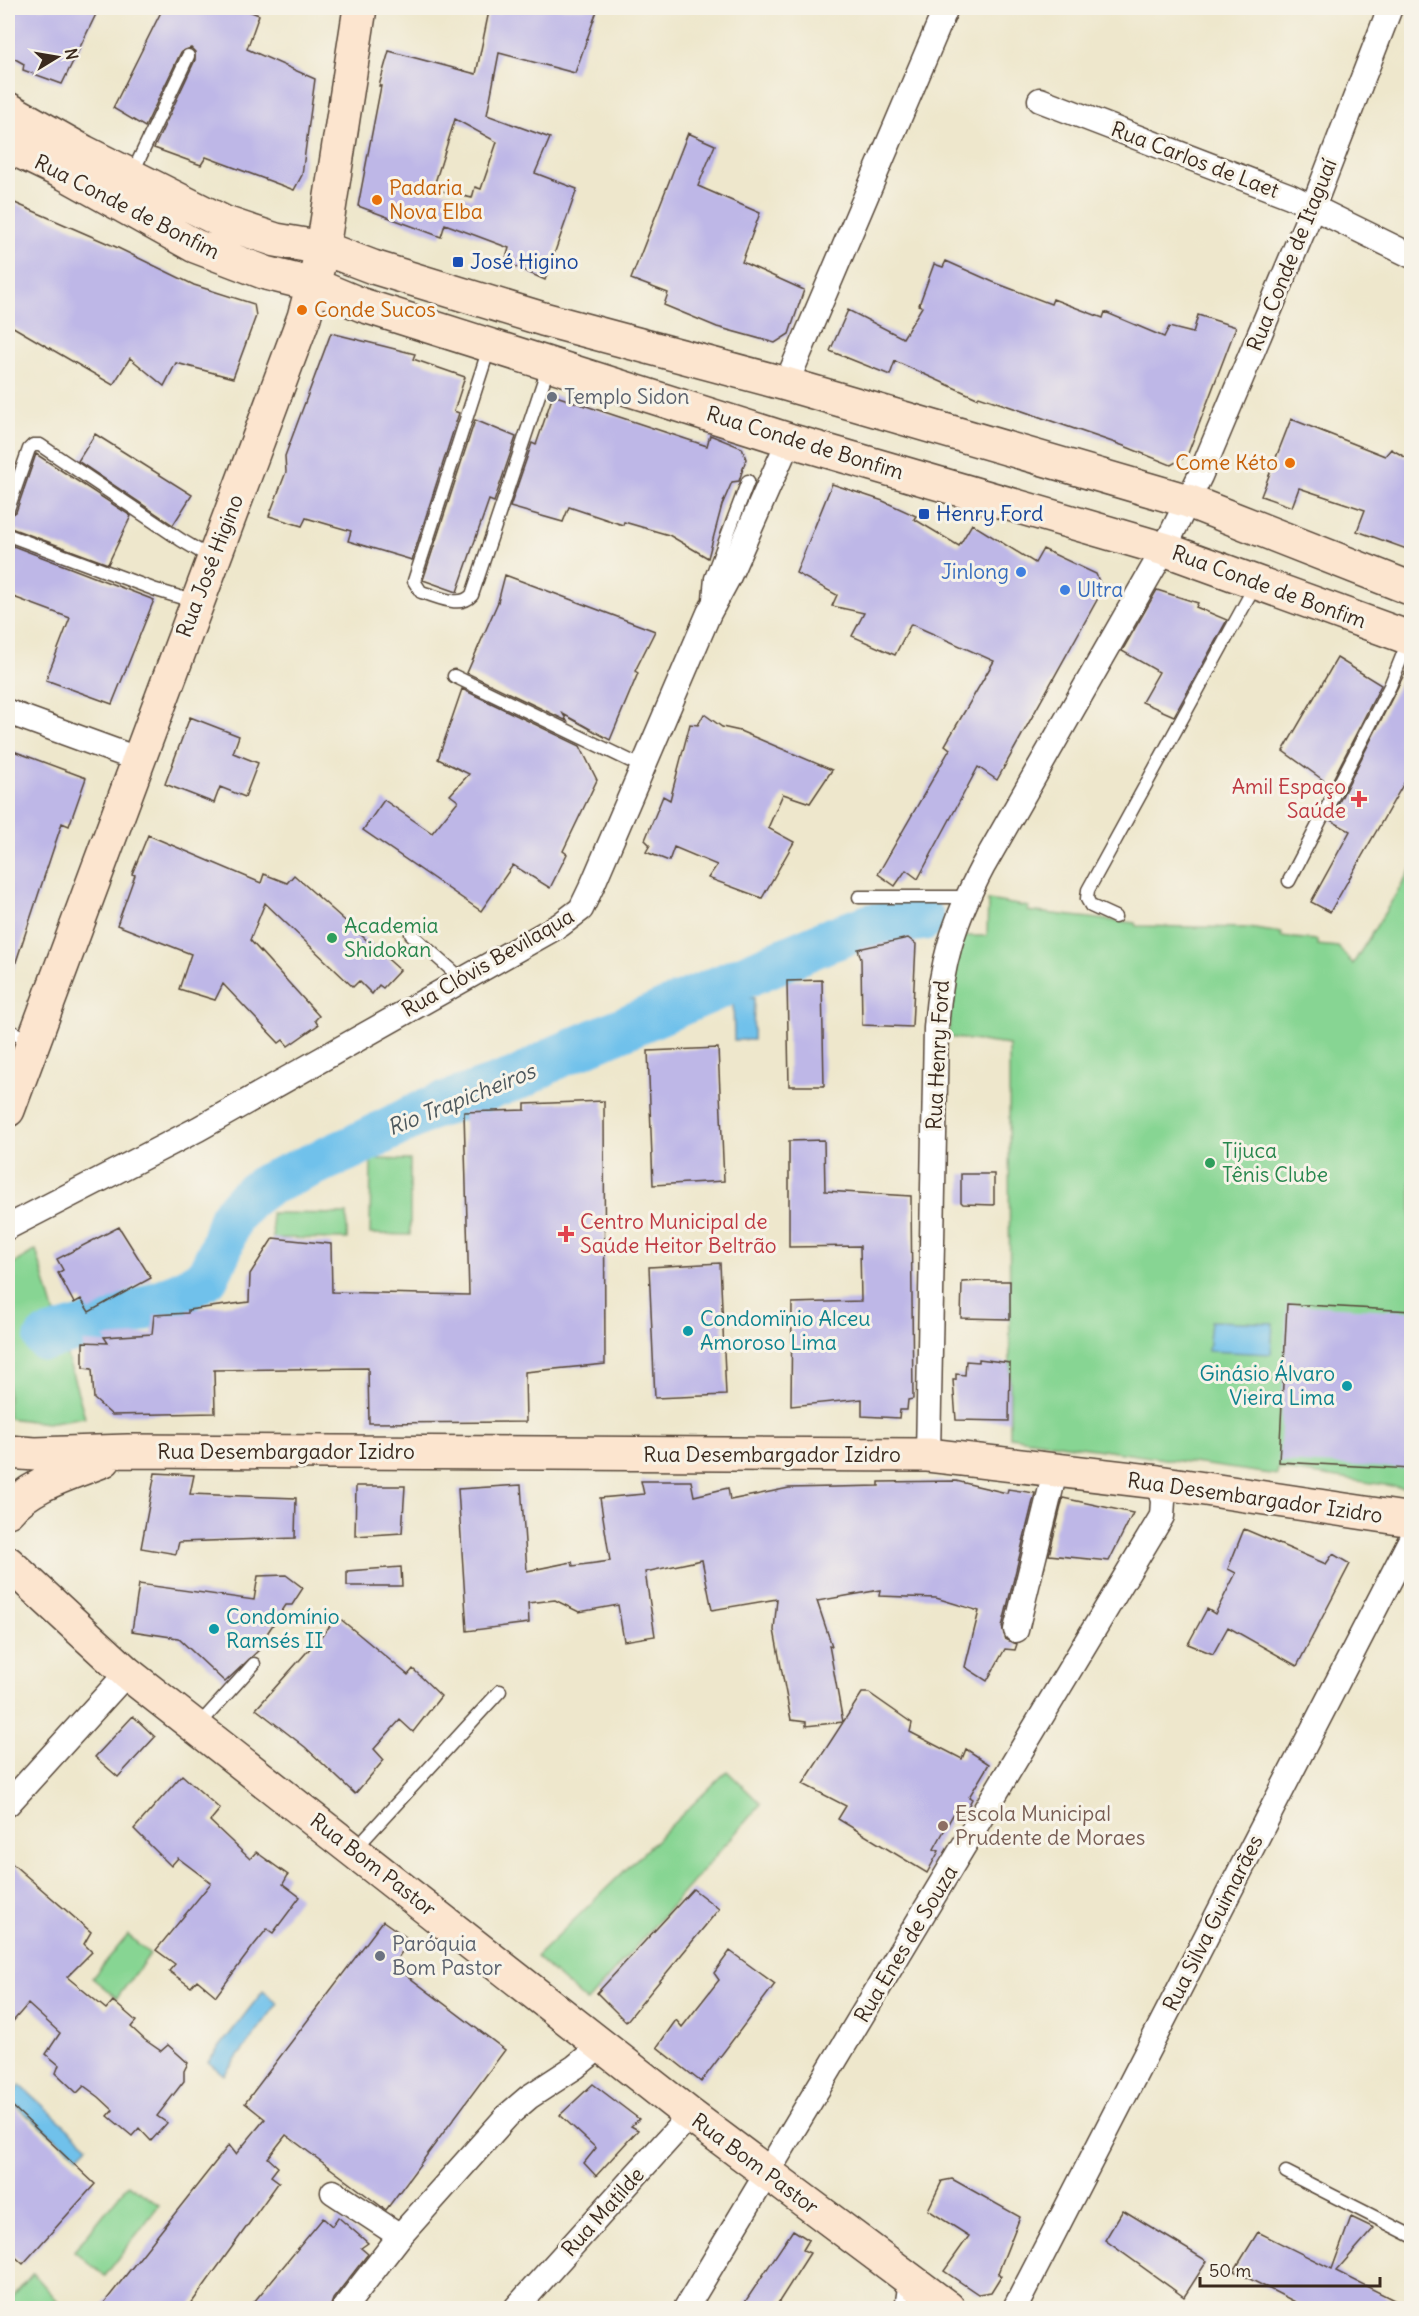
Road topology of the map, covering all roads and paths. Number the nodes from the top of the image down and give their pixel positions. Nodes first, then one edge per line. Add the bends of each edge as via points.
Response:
1 (360, 8) edge
2 (946, 8) edge
3 (1390, 8) edge
4 (188, 56) dead end
5 (1040, 100) dead end
6 (8, 109) edge
7 (8, 146) edge
8 (132, 175) junction
9 (1313, 207) junction
10 (323, 248) junction
11 (1412, 256) edge
12 (314, 285) junction
13 (490, 345) junction
14 (549, 364) junction
15 (786, 384) junction
16 (789, 440) junction
17 (748, 481) dead end
18 (1188, 501) junction
19 (8, 509) edge
20 (8, 535) edge
21 (1164, 549) junction
22 (213, 559) junction
23 (1257, 582) junction
24 (1412, 589) edge
25 (196, 602) junction
26 (709, 613) junction
27 (1410, 638) edge
28 (454, 676) dead end
29 (8, 712) edge
30 (137, 759) junction
31 (645, 768) junction
32 (1289, 881) dead end
33 (859, 897) dead end
34 (967, 897) junction
35 (1115, 917) dead end
36 (411, 934) dead end
37 (463, 980) junction
38 (20, 1036) edge
39 (8, 1110) edge
40 (8, 1227) edge
41 (8, 1433) edge
42 (128, 1451) junction
43 (8, 1452) edge
44 (928, 1455) junction
45 (1055, 1472) junction
46 (1158, 1482) junction
47 (8, 1511) edge
48 (1412, 1520) edge
49 (1412, 1537) edge
50 (8, 1563) edge
51 (1016, 1630) dead end
52 (254, 1664) dead end
53 (127, 1673) junction
54 (500, 1691) dead end
55 (196, 1728) junction
56 (8, 1804) edge
57 (354, 1850) junction
58 (603, 2044) junction
59 (690, 2115) junction
60 (1286, 2172) dead end
61 (768, 2175) junction
62 (333, 2192) dead end
63 (400, 2236) junction
64 (1412, 2236) edge
65 (903, 2293) edge
66 (345, 2308) edge
67 (516, 2308) edge
68 (686, 2308) edge
69 (948, 2308) edge
70 (1015, 2308) edge

1 - 10 street, Rua José Higino
2 - 15 street
3 - 9 street, Rua Conde de Itaguaí
4 - 8 lane
5 - 9 street, Rua Carlos de Laet
6 - 8 street, Rua Conde de Bonfim
7 - 12 street, Rua Conde de Bonfim via 195,246 266,273
8 - 10 street, Rua Conde de Bonfim via 225,223 276,240
9 - 11 street, Rua Carlos de Laet
9 - 18 street, Rua Conde de Itaguaí
10 - 12 street, Rua José Higino
10 - 15 street, Rua Conde de Bonfim via 543,319
12 - 13 street, Rua Conde de Bonfim via 362,305
12 - 22 street, Rua José Higino
13 - 14 street, Rua Conde de Bonfim
13 - 14 lane via 414,581 421,592 460,602 472,595
14 - 16 street, Rua Conde de Bonfim
15 - 18 street, Rua Conde de Bonfim
16 - 21 street, Rua Conde de Bonfim
16 - 26 street, Rua Clóvis Bevilaqua
17 - 26 lane via 711,578
18 - 21 street, Rua Henry Ford
18 - 24 street, Rua Conde de Bonfim
19 - 22 lane via 29,449 40,446
20 - 25 lane
21 - 23 street, Rua Conde de Bonfim
21 - 34 street, Rua Henry Ford
22 - 25 street, Rua José Higino
23 - 27 street, Rua Conde de Bonfim
23 - 35 lane via 1088,890 1091,906
25 - 30 street, Rua José Higino
26 - 31 street, Rua Clóvis Bevilaqua
27 - 32 lane via 1390,686
28 - 31 lane
29 - 30 street
30 - 38 street, Rua José Higino
31 - 37 street, Rua Clóvis Bevilaqua via 581,909
33 - 34 lane
34 - 44 street, Rua Henry Ford via 946,954 936,1028
36 - 37 lane
37 - 40 street, Rua Clóvis Bevilaqua via 198,1128
38 - 39 street, Rua José Higino
41 - 42 street, Rua Desembargador Izidro via 46,1442
42 - 43 street, Rua Desembargador Izidro
42 - 44 street, Rua Desembargador Izidro
42 - 47 street via 59,1478 24,1496
44 - 45 street, Rua Desembargador Izidro
45 - 46 street, Rua Desembargador Izidro
45 - 51 street
46 - 48 street, Rua Desembargador Izidro
46 - 61 street, Rua Enes de Souza via 1164,1506 1162,1516
49 - 70 street, Rua Silva Guimarães
50 - 53 street, Rua Bom Pastor
52 - 55 lane
53 - 55 street, Rua Bom Pastor
53 - 56 street
54 - 57 lane
55 - 57 street, Rua Bom Pastor
57 - 58 street, Rua Bom Pastor
58 - 59 street, Rua Bom Pastor
58 - 63 street via 508,2115
59 - 61 street, Rua Bom Pastor
59 - 67 street, Rua Matilde
60 - 64 lane
61 - 65 street, Rua Bom Pastor
61 - 68 street, Rua Enes de Souza
62 - 63 street
63 - 66 street
65 - 69 street, Rua Bom Pastor

